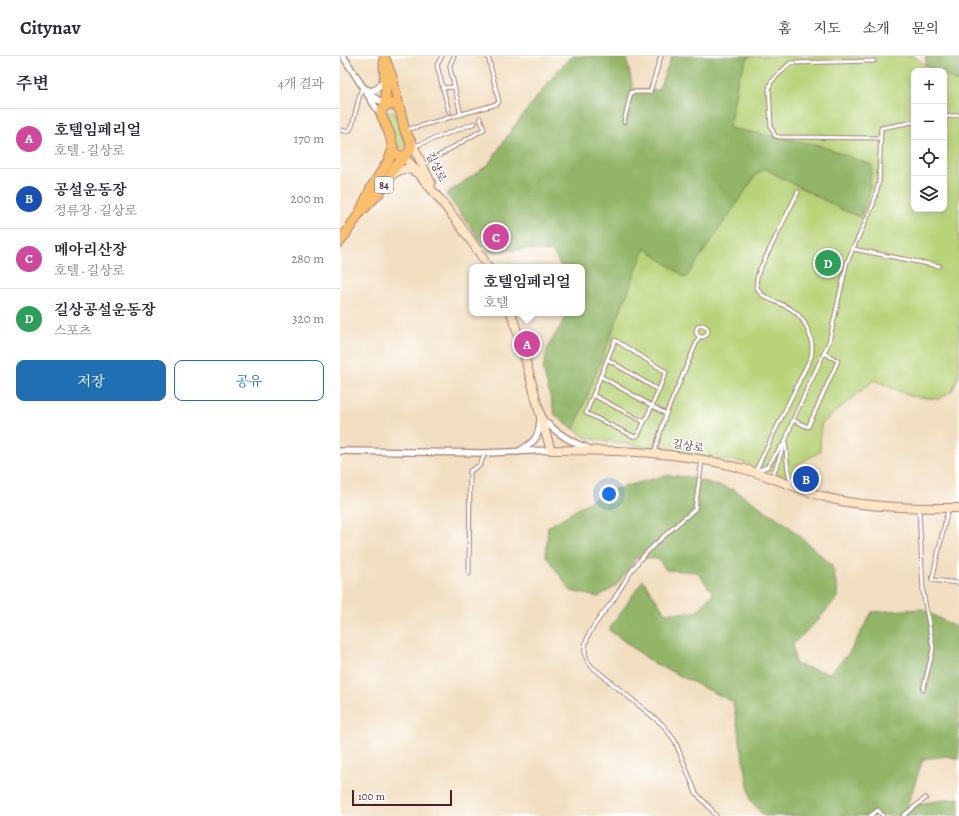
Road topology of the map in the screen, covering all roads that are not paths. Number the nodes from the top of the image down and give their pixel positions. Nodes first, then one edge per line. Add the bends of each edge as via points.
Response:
1 (343, 56) edge
2 (442, 56) edge
3 (454, 56) edge
4 (488, 56) edge
5 (661, 56) edge
6 (386, 60) edge
7 (874, 61) dead end
8 (362, 86) junction
9 (454, 87) junction
10 (442, 88) junction
11 (387, 105) junction
12 (400, 110) junction
13 (449, 112) dead end
14 (461, 115) junction
15 (959, 115) edge
16 (947, 117) edge
17 (382, 118) junction
18 (480, 118) dead end
19 (624, 122) dead end
20 (475, 123) dead end
21 (911, 123) edge
22 (340, 130) edge
23 (405, 131) junction
24 (880, 138) junction
25 (412, 144) junction
26 (393, 147) junction
27 (403, 156) junction
28 (422, 166) junction
29 (419, 175) junction
30 (390, 177) junction
31 (798, 192) dead end
32 (441, 203) junction
33 (359, 214) junction
34 (340, 242) edge
35 (853, 249) junction
36 (486, 264) edge
37 (939, 266) dead end
38 (512, 316) edge
39 (699, 337) junction
40 (824, 352) junction
41 (607, 359) junction
42 (600, 376) junction
43 (658, 390) junction
44 (593, 395) junction
45 (652, 406) junction
46 (666, 414) junction
47 (540, 418) junction
48 (793, 420) junction
49 (644, 422) junction
50 (785, 439) junction
51 (550, 450) junction
52 (594, 450) junction
53 (340, 451) edge
54 (518, 452) junction
55 (485, 453) junction
56 (654, 453) junction
57 (702, 460) junction
58 (755, 472) junction
59 (772, 478) junction
60 (795, 486) junction
61 (918, 507) junction
62 (949, 508) junction
63 (959, 508) edge
64 (469, 574) dead end
65 (959, 584) edge
66 (923, 690) dead end
67 (926, 798) dead end
68 (716, 816) edge
69 (870, 816) edge
70 (883, 816) edge
71 (903, 816) edge

1 - 8 street
2 - 10 lane via 437,65
3 - 9 lane via 450,65
4 - 14 lane via 499,102
5 - 19 lane via 650,92 631,92
6 - 8 street via 382,84 371,91
6 - 11 main road
6 - 12 main road
7 - 24 lane via 790,63 771,82 769,88 771,127 775,136 780,138
8 - 11 street via 374,98
8 - 17 street
8 - 22 lane via 350,130
9 - 10 lane
9 - 14 lane
10 - 13 lane
11 - 12 main road via 395,105
11 - 17 main road via 382,110
12 - 23 main road
14 - 23 lane
15 - 16 lane
17 - 26 main road
18 - 28 lane via 484,129
20 - 25 lane
21 - 24 lane via 881,128
23 - 25 main road
24 - 35 lane via 880,169 876,194
25 - 27 main road
25 - 28 street, 길상로
26 - 27 main road via 395,153
26 - 33 main road, 84 via 389,160 372,186
27 - 29 street, 길상로
27 - 30 main road, 84
28 - 32 street, 길상로
29 - 30 street via 407,169 398,170
29 - 32 street, 길상로
30 - 33 main road, 84
31 - 58 lane via 759,271 756,285 764,296 792,309 800,317 808,329 813,349
32 - 36 street, 길상로
33 - 34 main road, 84
35 - 37 lane
35 - 40 lane via 844,273 832,332
38 - 47 street
39 - 39 lane via 703,338 706,335 708,331 705,326 696,328 695,332
39 - 46 lane
40 - 48 lane
40 - 48 lane via 838,360 808,427
41 - 42 lane
41 - 43 lane
41 - 43 lane via 615,340 666,372
42 - 44 lane
42 - 45 lane
43 - 45 lane
44 - 49 lane
44 - 49 lane via 586,413 632,436 638,435
45 - 46 lane
45 - 49 lane
46 - 56 lane
47 - 51 street
47 - 52 street via 571,440
47 - 54 street via 535,440
48 - 50 lane
50 - 58 lane via 767,467
50 - 59 lane
50 - 60 lane via 789,474
51 - 52 street, 길상로
51 - 54 street
52 - 56 street, 길상로
53 - 55 street
54 - 55 street
55 - 64 lane via 480,465 470,471
56 - 57 street, 길상로
57 - 58 street, 길상로
57 - 68 lane via 695,509 650,549 631,571 589,633 584,655 591,666 669,732 681,752 696,793
58 - 59 street, 길상로
59 - 60 street, 길상로
60 - 61 street, 길상로 via 856,503
61 - 62 street, 길상로
61 - 66 lane via 923,591 933,648
62 - 63 street, 길상로
62 - 65 lane via 932,580
67 - 71 lane
69 - 70 lane via 878,810

